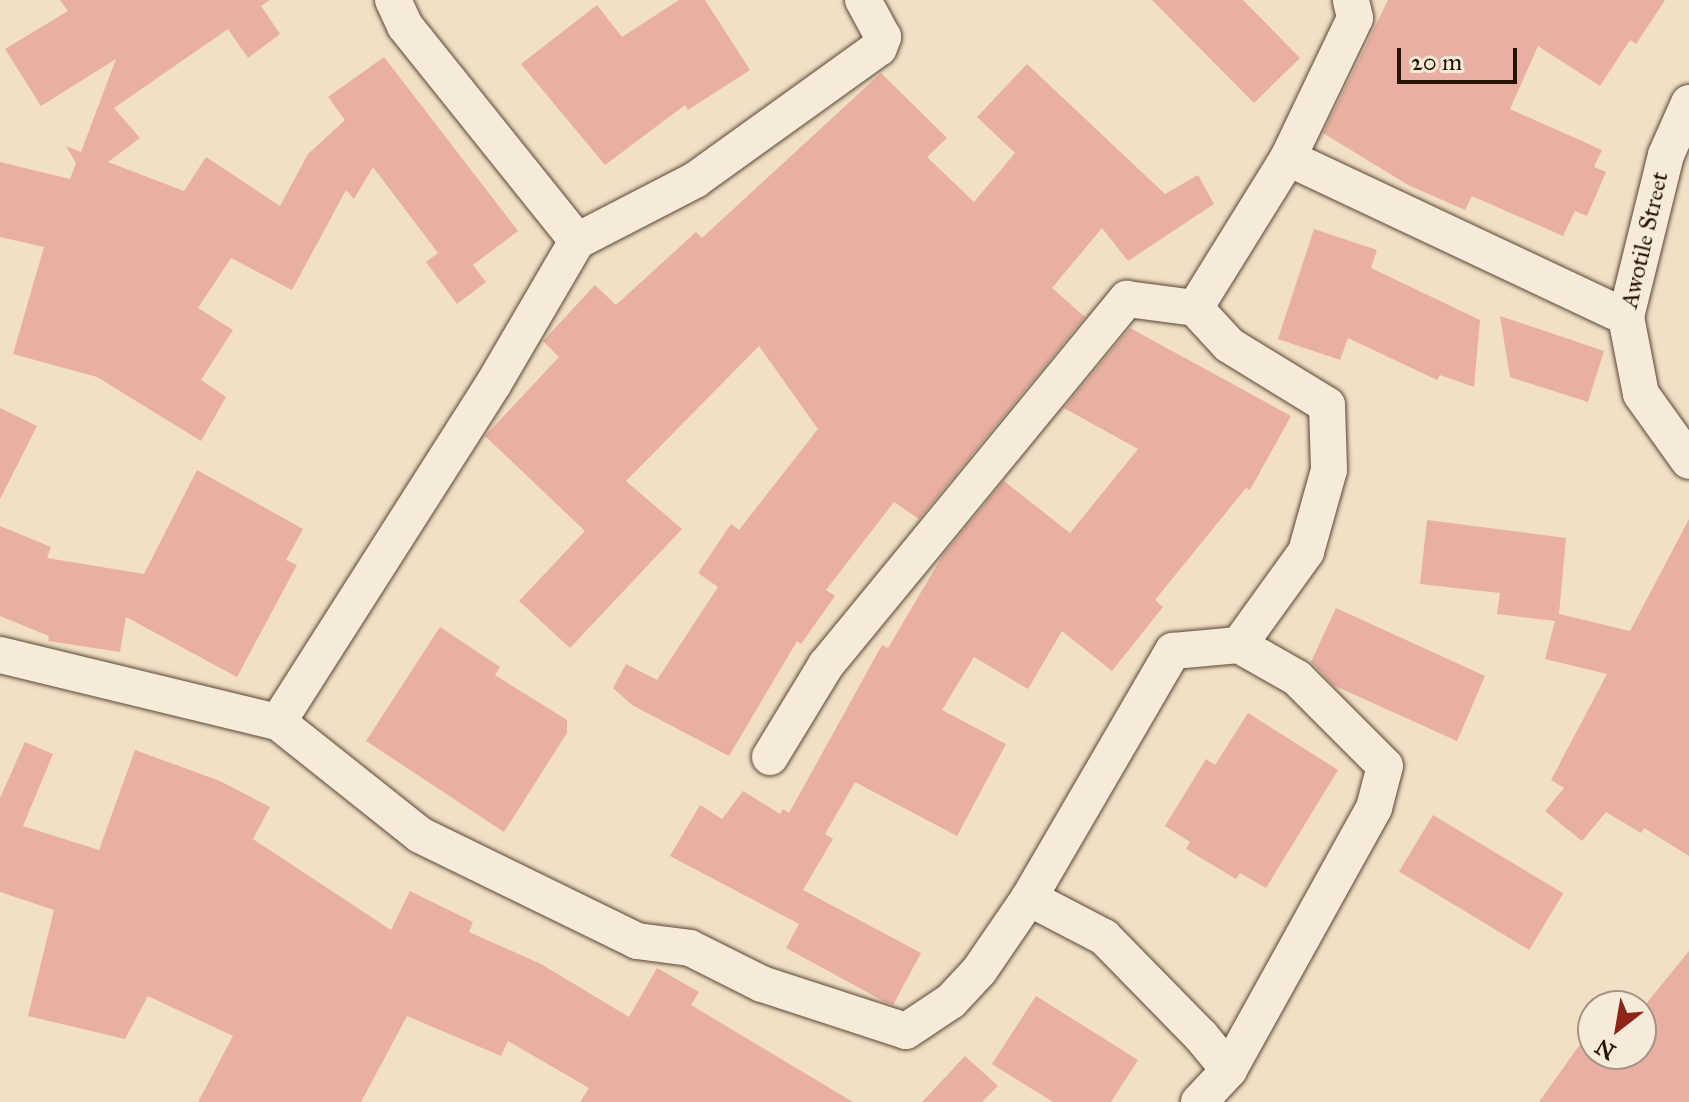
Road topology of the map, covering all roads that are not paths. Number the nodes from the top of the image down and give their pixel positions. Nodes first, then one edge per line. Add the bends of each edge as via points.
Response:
1 (393, 0) edge
2 (863, 0) edge
3 (1351, 0) edge
4 (1689, 103) edge
5 (1288, 158) junction
6 (577, 241) junction
7 (1195, 308) junction
8 (1626, 317) junction
9 (1689, 461) edge
10 (1239, 645) junction
11 (0, 655) edge
12 (278, 722) junction
13 (770, 757) dead end
14 (1029, 898) junction
15 (1229, 1070) junction
16 (1199, 1102) edge

1 - 6 street via 405,26
2 - 6 street via 883,37 879,48 695,180
3 - 5 street via 1355,18
4 - 8 street, Awotile Street via 1666,155
5 - 7 street
5 - 8 street
6 - 12 street via 494,383
7 - 10 street via 1229,345 1327,405 1329,470 1306,552
7 - 13 street via 1127,299 826,665
8 - 9 street, Awotile Street via 1641,394
10 - 14 street via 1173,651
10 - 15 street via 1297,678 1385,766 1374,808
11 - 12 street
12 - 14 street via 420,835 637,941 690,948 762,984 906,1031 951,1001 979,971
14 - 15 street via 1104,937
15 - 16 street

